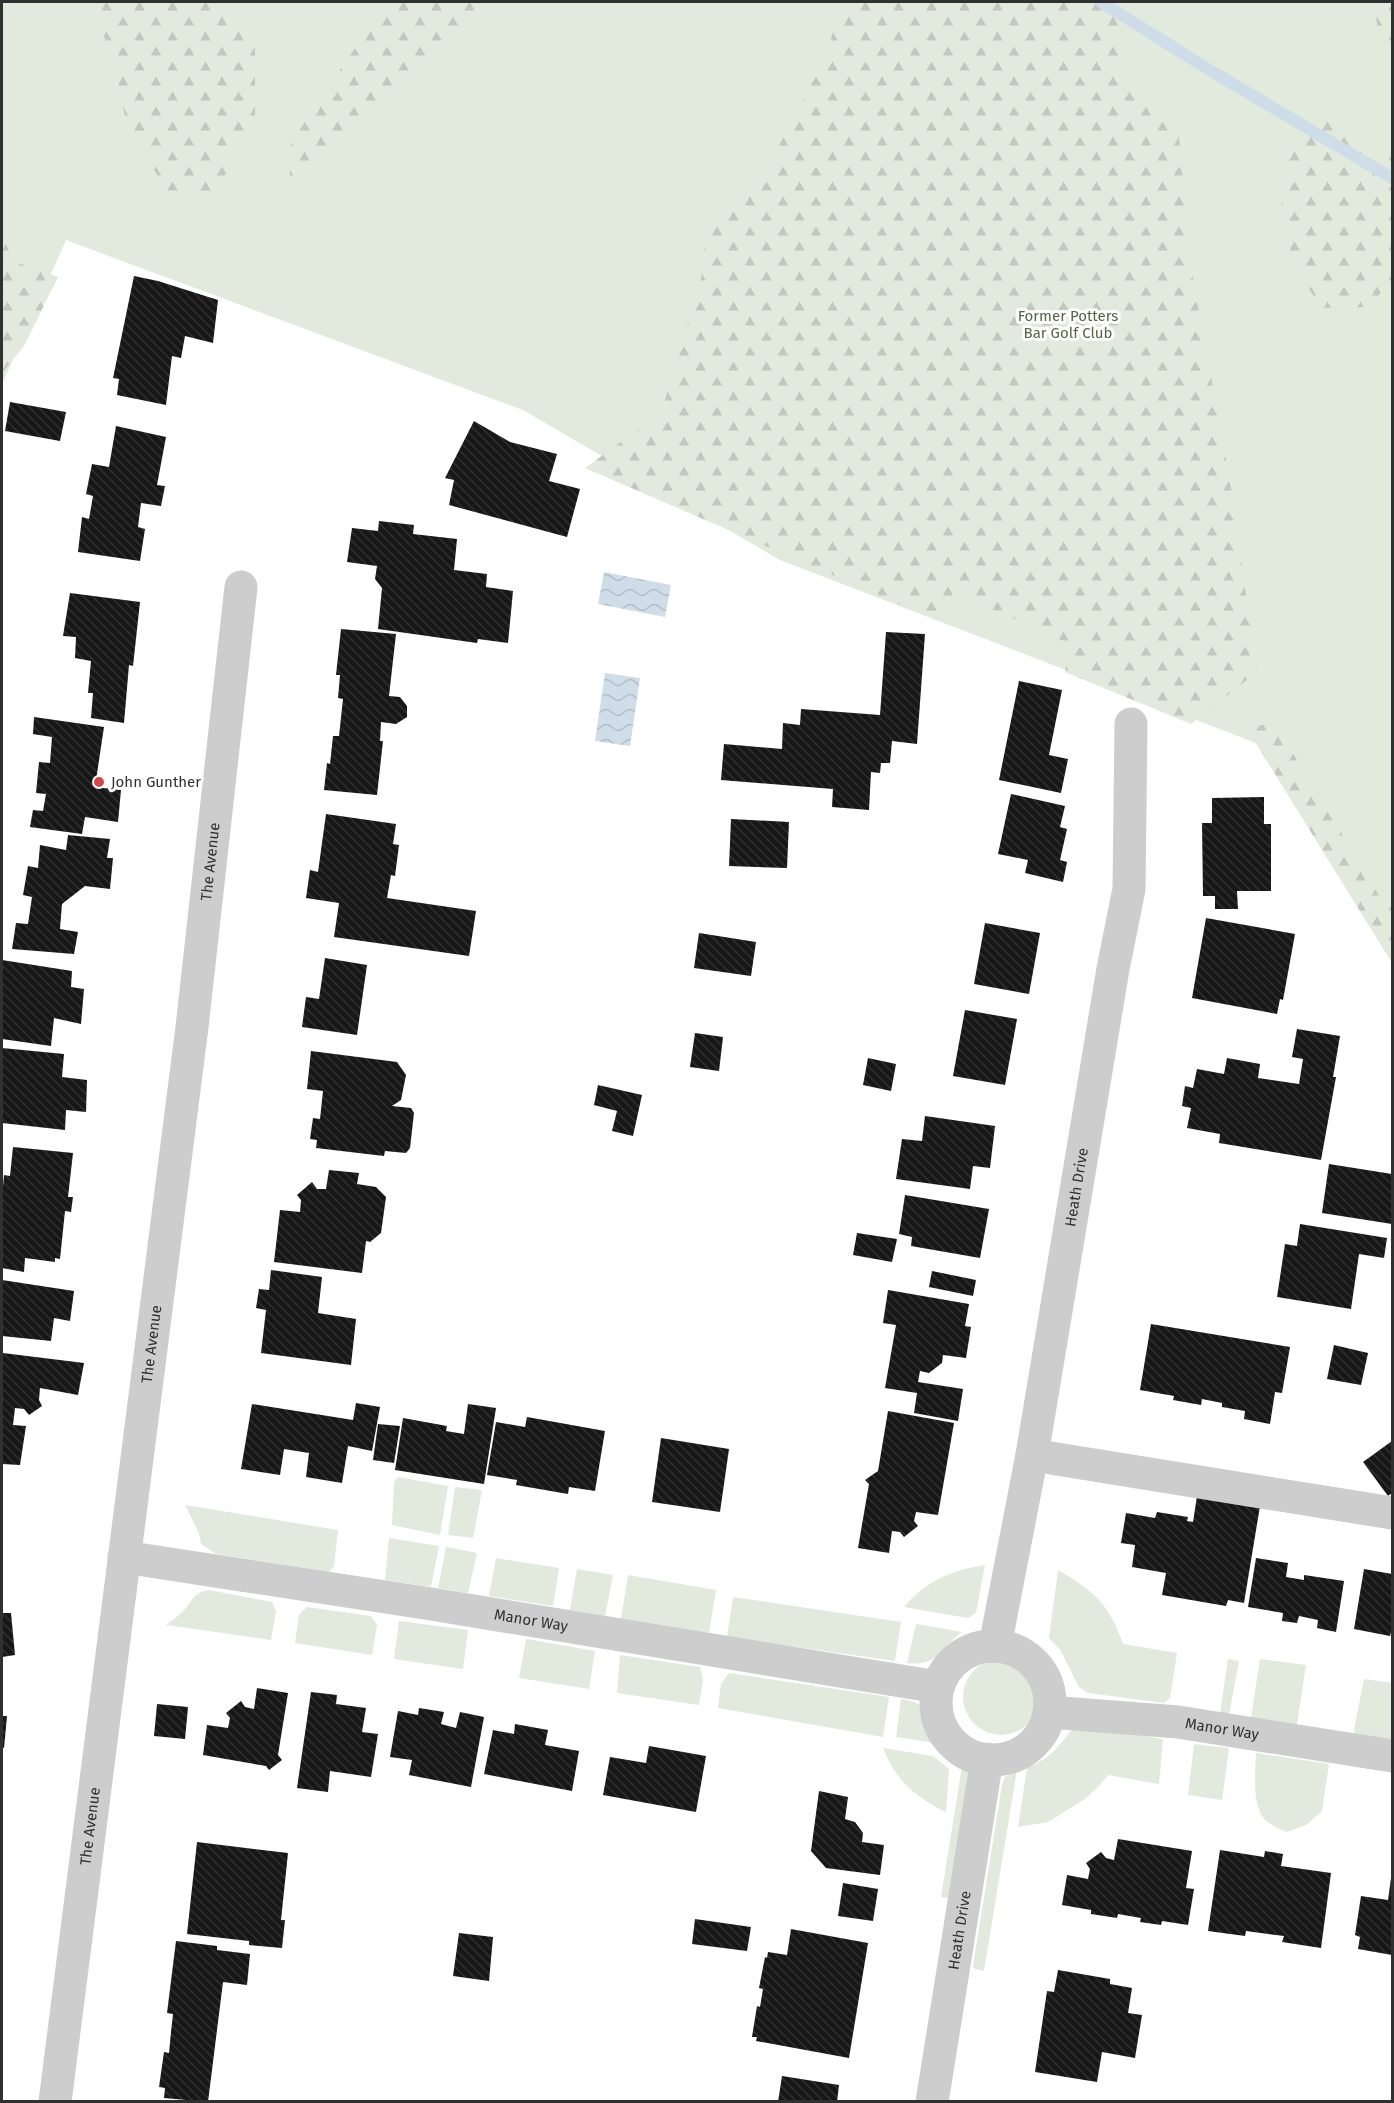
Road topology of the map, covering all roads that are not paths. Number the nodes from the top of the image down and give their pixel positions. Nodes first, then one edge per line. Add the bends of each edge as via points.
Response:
1 (241, 587) dead end
2 (1131, 724) dead end
3 (1032, 1455) junction
4 (1392, 1513) edge
5 (124, 1557) junction
6 (995, 1646) junction
7 (938, 1687) junction
8 (1049, 1712) junction
9 (1392, 1756) edge
10 (987, 1760) junction
11 (55, 2102) edge
12 (932, 2102) edge

1 - 5 street, The Avenue via 192,1027
2 - 3 street, Heath Drive via 1130,889 1113,969
3 - 4 street
3 - 6 street, Heath Drive
5 - 7 street, Manor Way
5 - 11 street, The Avenue
6 - 7 street via 979,1647 964,1654
6 - 8 street via 1014,1650 1031,1660 1043,1675 1049,1693
7 - 10 street via 940,1724 948,1737 972,1756
8 - 9 street, Manor Way via 1178,1722
8 - 10 street via 1034,1743 1004,1759
10 - 12 street, Heath Drive

